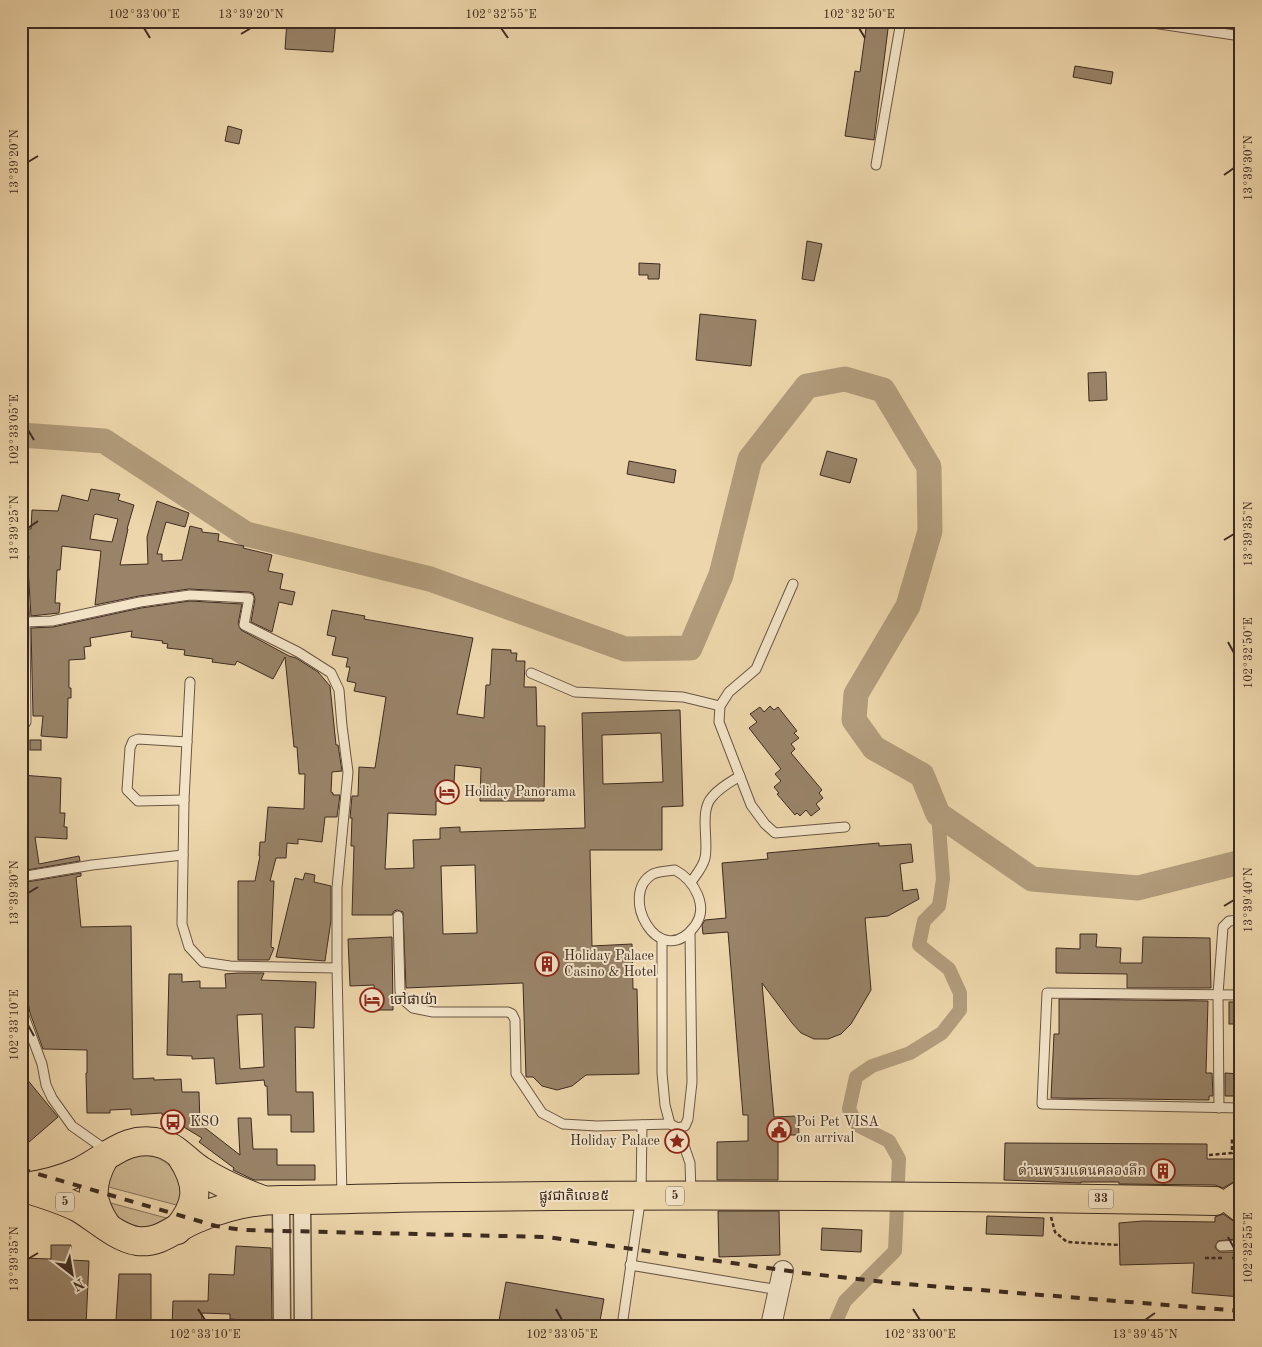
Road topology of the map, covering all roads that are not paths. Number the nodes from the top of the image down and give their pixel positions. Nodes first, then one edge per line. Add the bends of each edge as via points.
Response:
1 (901, 21) edge
2 (1139, 21) edge
3 (1241, 36) edge
4 (876, 165) dead end
5 (21, 561) edge
6 (793, 584) dead end
7 (25, 622) junction
8 (531, 674) dead end
9 (190, 682) dead end
10 (720, 706) junction
11 (21, 729) edge
12 (187, 742) junction
13 (740, 776) junction
14 (184, 800) junction
15 (845, 827) dead end
16 (183, 855) junction
17 (21, 878) edge
18 (691, 882) junction
19 (398, 916) dead end
20 (1241, 920) edge
21 (690, 933) junction
22 (662, 939) junction
23 (337, 968) junction
24 (1218, 994) junction
25 (1241, 995) edge
26 (21, 1008) edge
27 (1219, 1108) junction
28 (1241, 1108) edge
29 (642, 1125) junction
30 (674, 1126) junction
31 (107, 1156) junction
32 (181, 1156) junction
33 (21, 1187) edge
34 (641, 1196) junction
35 (691, 1196) junction
36 (987, 1196) joint
37 (282, 1200) junction
38 (342, 1200) junction
39 (1232, 1201) edge
40 (106, 1225) junction
41 (177, 1230) junction
42 (1221, 1246) dead end
43 (1241, 1246) edge
44 (630, 1264) junction
45 (783, 1270) dead end
46 (779, 1290) junction
47 (282, 1326) edge
48 (303, 1326) edge
49 (622, 1326) edge
50 (771, 1326) edge

1 - 4 lane
2 - 3 lane
5 - 7 lane
6 - 10 lane via 756,669 729,692
7 - 11 lane via 26,722
7 - 23 lane via 52,621 190,595 249,598 244,625 331,673 339,690 348,772 337,888
8 - 10 lane via 575,692 683,697
9 - 12 lane
10 - 13 lane via 719,722
12 - 14 lane
12 - 14 lane via 138,738 132,741 127,790 138,801
13 - 15 lane via 751,805 775,833
13 - 18 lane via 710,799 705,817 705,858
14 - 16 lane
16 - 17 lane
16 - 23 lane via 182,924 189,947 203,962 230,966
18 - 21 lane via 701,910
18 - 22 lane via 675,870 652,874 641,890 640,912 644,923
19 - 29 lane via 400,991 413,1008 433,1012 512,1014 515,1020 516,1074 542,1113 563,1124
20 - 24 lane via 1229,921 1223,927
21 - 22 lane via 682,939
21 - 30 lane via 692,1082 688,1119 685,1126
22 - 30 lane via 662,1073 665,1105
23 - 38 lane
24 - 25 lane
24 - 27 lane
24 - 27 lane via 1047,993 1042,1104
26 - 31 lane via 52,1098 72,1126
27 - 28 lane
29 - 30 lane
29 - 34 lane
30 - 35 lane via 690,1163
31 - 32 highway, ផ្លូវជាតិលេខ៥ / 5 via 124,1145 139,1141 165,1145
31 - 33 highway, ផ្លូវជាតិលេខ៥ / 5 via 56,1180
31 - 40 highway via 97,1170 93,1191 97,1212
32 - 37 highway, ផ្លូវជាតិលេខ៥ / 5 via 234,1189
32 - 41 highway via 190,1170 194,1186 187,1218
33 - 40 highway, ផ្លូវជាតិលេខ៥ / 5 via 77,1207
34 - 35 highway, ផ្លូវជាតិលេខ៥ / 5
34 - 38 highway, ផ្លូវជាតិលេខ៥ / 5
34 - 44 lane
35 - 36 highway, ផ្លូវជាតិលេខ៥ / 5
36 - 39 highway, 33
37 - 38 highway, ផ្លូវជាតិលេខ៥ / 5
37 - 41 highway, ផ្លូវជាតិលេខ៥ / 5 via 216,1210
37 - 47 street
37 - 48 street
40 - 41 highway, ផ្លូវជាតិលេខ៥ / 5 via 119,1235 141,1241 164,1238
42 - 43 lane
44 - 46 lane
44 - 49 lane
45 - 46 street
46 - 50 street

